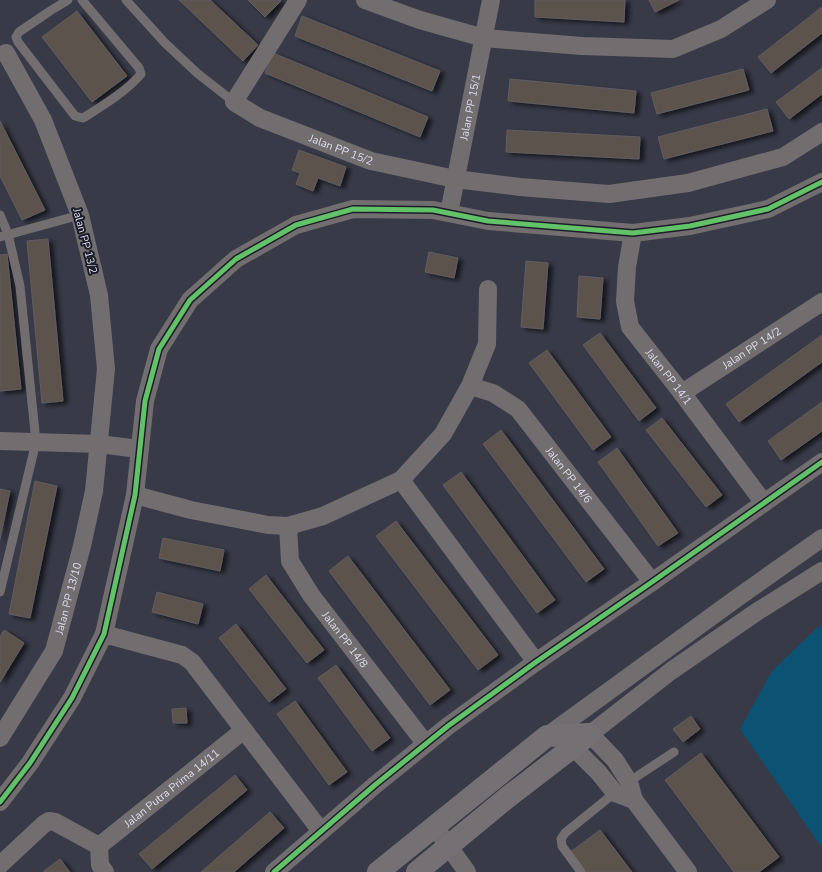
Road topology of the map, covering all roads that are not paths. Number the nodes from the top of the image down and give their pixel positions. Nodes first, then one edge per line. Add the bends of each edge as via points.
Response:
1 (68, 0) edge
2 (82, 0) edge
3 (126, 0) edge
4 (298, 0) edge
5 (366, 0) edge
6 (491, 0) edge
7 (767, 0) edge
8 (484, 38) junction
9 (6, 53) dead end
10 (234, 102) junction
11 (822, 132) edge
12 (455, 179) junction
13 (822, 182) edge
14 (449, 213) junction
15 (0, 215) edge
16 (80, 215) junction
17 (633, 234) junction
18 (4, 235) edge
19 (488, 289) dead end
20 (822, 302) edge
21 (470, 386) junction
22 (682, 393) junction
23 (0, 441) edge
24 (36, 442) junction
25 (99, 444) junction
26 (139, 449) junction
27 (822, 462) edge
28 (401, 480) junction
29 (135, 495) junction
30 (764, 503) junction
31 (288, 526) junction
32 (822, 538) edge
33 (822, 570) edge
34 (652, 582) junction
35 (0, 592) edge
36 (104, 634) junction
37 (536, 662) junction
38 (244, 730) junction
39 (590, 734) junction
40 (547, 736) junction
41 (0, 738) edge
42 (425, 743) junction
43 (573, 747) junction
44 (674, 752) dead end
45 (629, 782) junction
46 (615, 793) junction
47 (634, 800) junction
48 (0, 802) edge
49 (434, 826) junction
50 (321, 831) junction
51 (99, 846) junction
52 (448, 846) junction
53 (0, 865) edge
54 (105, 872) edge
55 (274, 872) edge
56 (378, 872) edge
57 (417, 872) edge
58 (467, 872) edge
59 (581, 872) edge
60 (688, 872) edge

1 - 2 lane via 19,32 16,37 75,116 83,118 105,104 141,74 139,68
3 - 10 lane via 170,48
4 - 10 street
5 - 8 street via 420,20
6 - 8 street, Jalan PP 15/1
7 - 8 street via 721,29 673,49 582,46
8 - 12 street, Jalan PP 15/1
9 - 16 street, Jalan PP 13/2 via 43,120
10 - 12 street, Jalan PP 15/2 via 260,118 371,161
11 - 12 street, Jalan PP 15/2 via 783,157 688,183 609,194
12 - 14 street, Jalan PP 15/1
13 - 17 street via 768,208 690,226
14 - 17 street via 488,221
14 - 26 street via 433,210 353,209 296,225 236,259 190,300 159,349 145,401
15 - 18 lane
16 - 18 lane
16 - 25 street, Jalan PP 13/2 via 99,295 106,369
17 - 22 street, Jalan PP 14/1 via 626,267 625,301 630,327
18 - 24 lane via 20,286
19 - 21 street via 487,344
20 - 22 street, Jalan PP 14/2
21 - 28 street via 443,434
21 - 34 street, Jalan PP 14/6 via 494,393 518,410
22 - 30 street, Jalan PP 14/1
23 - 24 street
24 - 25 street
24 - 35 lane
25 - 26 street
25 - 41 street, Jalan PP 13/10 via 94,491 54,651
26 - 29 street
27 - 30 street
28 - 31 street via 323,516
28 - 37 street
29 - 31 street via 191,510 268,525
29 - 36 street
30 - 34 street
31 - 42 street, Jalan PP 14/8 via 290,561 311,595
32 - 40 street
33 - 39 street via 671,671
34 - 37 street
36 - 38 street via 187,658
36 - 48 street via 72,698 30,763
37 - 42 street
38 - 50 street
38 - 51 street, Jalan Putra Prima 14/11
39 - 40 street
39 - 43 street
39 - 45 street via 615,760
40 - 49 street
42 - 50 street
43 - 46 street
43 - 52 street
44 - 45 lane
45 - 46 lane
45 - 47 street
46 - 47 street
46 - 59 lane via 561,839 562,846
47 - 60 street
49 - 52 street
49 - 56 street
50 - 55 street
51 - 53 street via 50,821
51 - 54 street via 100,865
52 - 57 street
52 - 58 street

